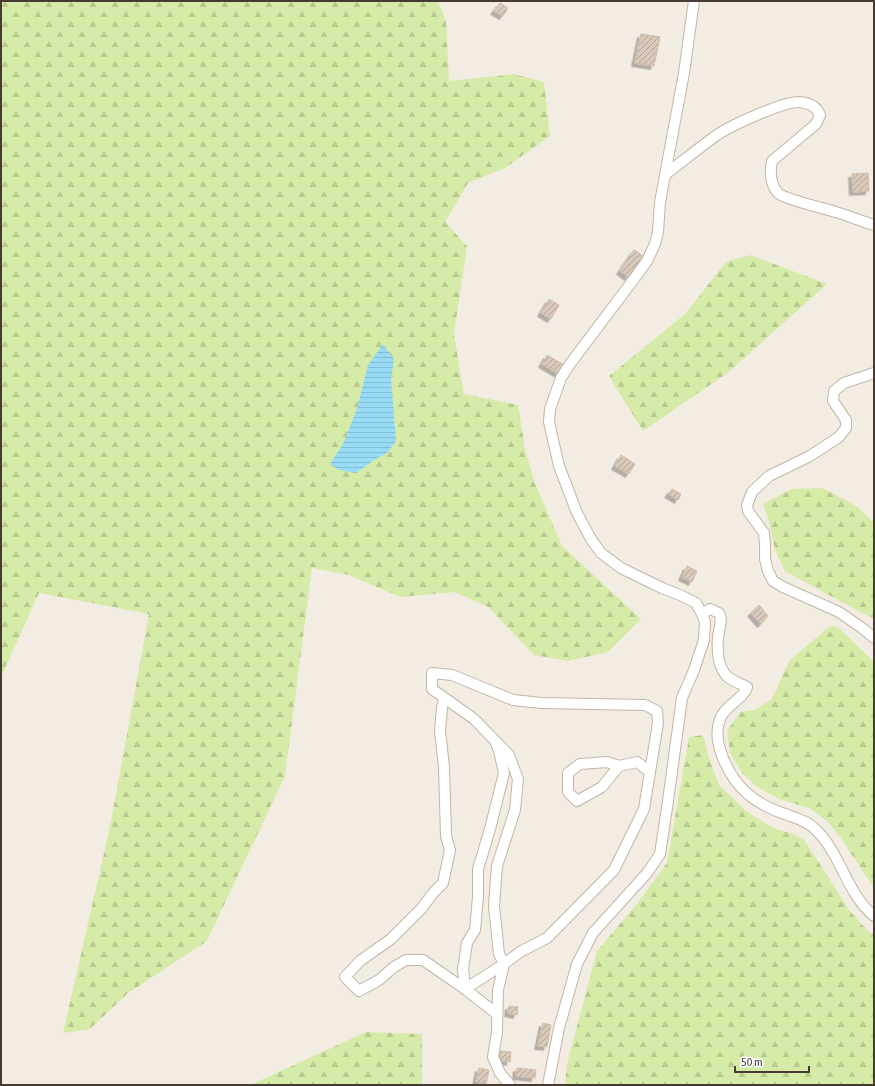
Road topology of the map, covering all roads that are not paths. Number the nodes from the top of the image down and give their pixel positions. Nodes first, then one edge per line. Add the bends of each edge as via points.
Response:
1 (694, 1) edge
2 (666, 174) junction
3 (874, 225) edge
4 (874, 373) edge
5 (702, 614) junction
6 (874, 638) edge
7 (444, 699) junction
8 (495, 741) junction
9 (619, 766) junction
10 (650, 772) junction
11 (874, 916) edge
12 (504, 964) junction
13 (465, 989) junction
14 (497, 1014) junction
15 (510, 1085) edge
16 (548, 1085) edge

1 - 2 street
2 - 3 street via 719,134 778,107 800,102 811,105 820,115 816,124 772,161 772,183 778,193
2 - 5 street via 660,202 658,232 647,261 561,378 550,409 549,422 559,466 575,507 601,553 621,568 696,603
4 - 6 street via 844,383 834,391 833,401 846,420 846,428 839,438 769,476 752,492 746,505 764,533 765,559 773,580 839,612
5 - 11 street via 710,608 719,613 722,618 717,651 722,668 731,680 747,687 746,692 728,706 720,718 718,746 728,771 750,797 770,809 814,827 825,839 860,902
5 - 16 street via 705,622 704,640 682,698 660,854 648,872 593,933 577,964 559,1028
7 - 8 street via 474,719
7 - 10 street via 432,689 432,673 452,674 513,700 542,703 645,704 657,710 658,723
7 - 13 street via 440,731 446,836 450,850 443,883 391,939 360,961 345,977 359,991 406,960 423,960
8 - 12 street via 509,755 518,779 515,810 497,866 494,906 499,954
8 - 13 street via 504,773 478,869 475,930 467,943 463,969
9 - 9 street via 602,787 577,801 568,792 568,773 580,764 607,762
9 - 10 street via 637,762
10 - 12 street via 644,810 614,870 548,938 520,952
12 - 13 street
12 - 14 street via 498,990
13 - 14 street
14 - 15 street via 493,1057 500,1073

